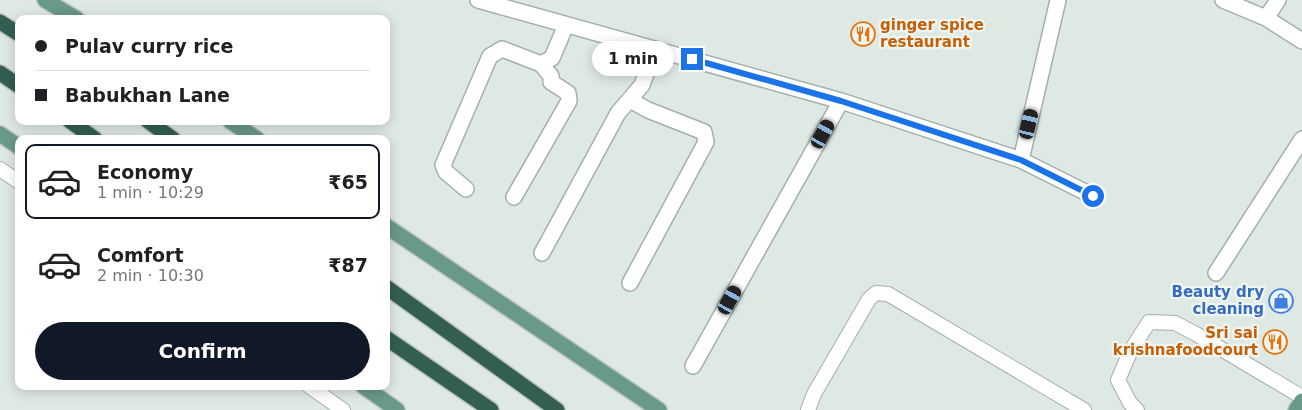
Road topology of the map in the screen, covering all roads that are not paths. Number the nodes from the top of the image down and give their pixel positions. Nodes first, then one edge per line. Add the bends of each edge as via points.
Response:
1 (45, 0) edge
2 (478, 0) edge
3 (1058, 0) edge
4 (1223, 0) edge
5 (1278, 0) edge
6 (70, 15) edge
7 (1266, 18) junction
8 (0, 22) edge
9 (566, 24) junction
10 (15, 31) edge
11 (1302, 41) edge
12 (655, 49) junction
13 (541, 64) junction
14 (0, 73) edge
15 (15, 83) edge
16 (630, 100) junction
17 (841, 101) junction
18 (76, 125) edge
19 (154, 125) edge
20 (236, 125) edge
21 (0, 134) edge
22 (89, 135) edge
23 (168, 135) edge
24 (250, 135) edge
25 (1302, 139) edge
26 (15, 145) edge
27 (1021, 160) junction
28 (0, 169) edge
29 (15, 179) edge
30 (466, 189) dead end
31 (1093, 196) dead end
32 (514, 197) dead end
33 (390, 229) edge
34 (542, 253) dead end
35 (1216, 273) dead end
36 (630, 283) dead end
37 (390, 290) edge
38 (390, 341) edge
39 (693, 366) dead end
40 (315, 390) edge
41 (368, 390) edge
42 (1302, 399) edge
43 (343, 410) edge
44 (397, 410) edge
45 (491, 410) edge
46 (557, 410) edge
47 (659, 410) edge
48 (808, 410) edge
49 (1084, 410) edge
50 (1137, 410) edge
51 (1296, 410) edge

1 - 6 main road
2 - 9 street
3 - 27 street
4 - 7 street
5 - 7 street
7 - 11 street
8 - 10 highway
9 - 12 street
9 - 13 street via 552,58
12 - 16 street via 642,85
12 - 17 street
13 - 30 street via 502,49 490,56 443,165 446,172
13 - 32 street via 551,76 551,82 568,94 569,101
14 - 15 highway
16 - 34 street via 618,113
16 - 36 street via 704,132 706,142
17 - 27 street
17 - 39 street
18 - 22 highway
19 - 23 highway
20 - 24 main road
21 - 26 main road
25 - 35 street
27 - 31 street
28 - 29 lane
33 - 47 main road
37 - 46 highway
38 - 45 highway
40 - 43 lane
41 - 44 main road
42 - 50 lane via 1175,323 1149,322 1131,350 1118,380
42 - 51 main road
48 - 49 lane via 868,299 876,293 888,294

